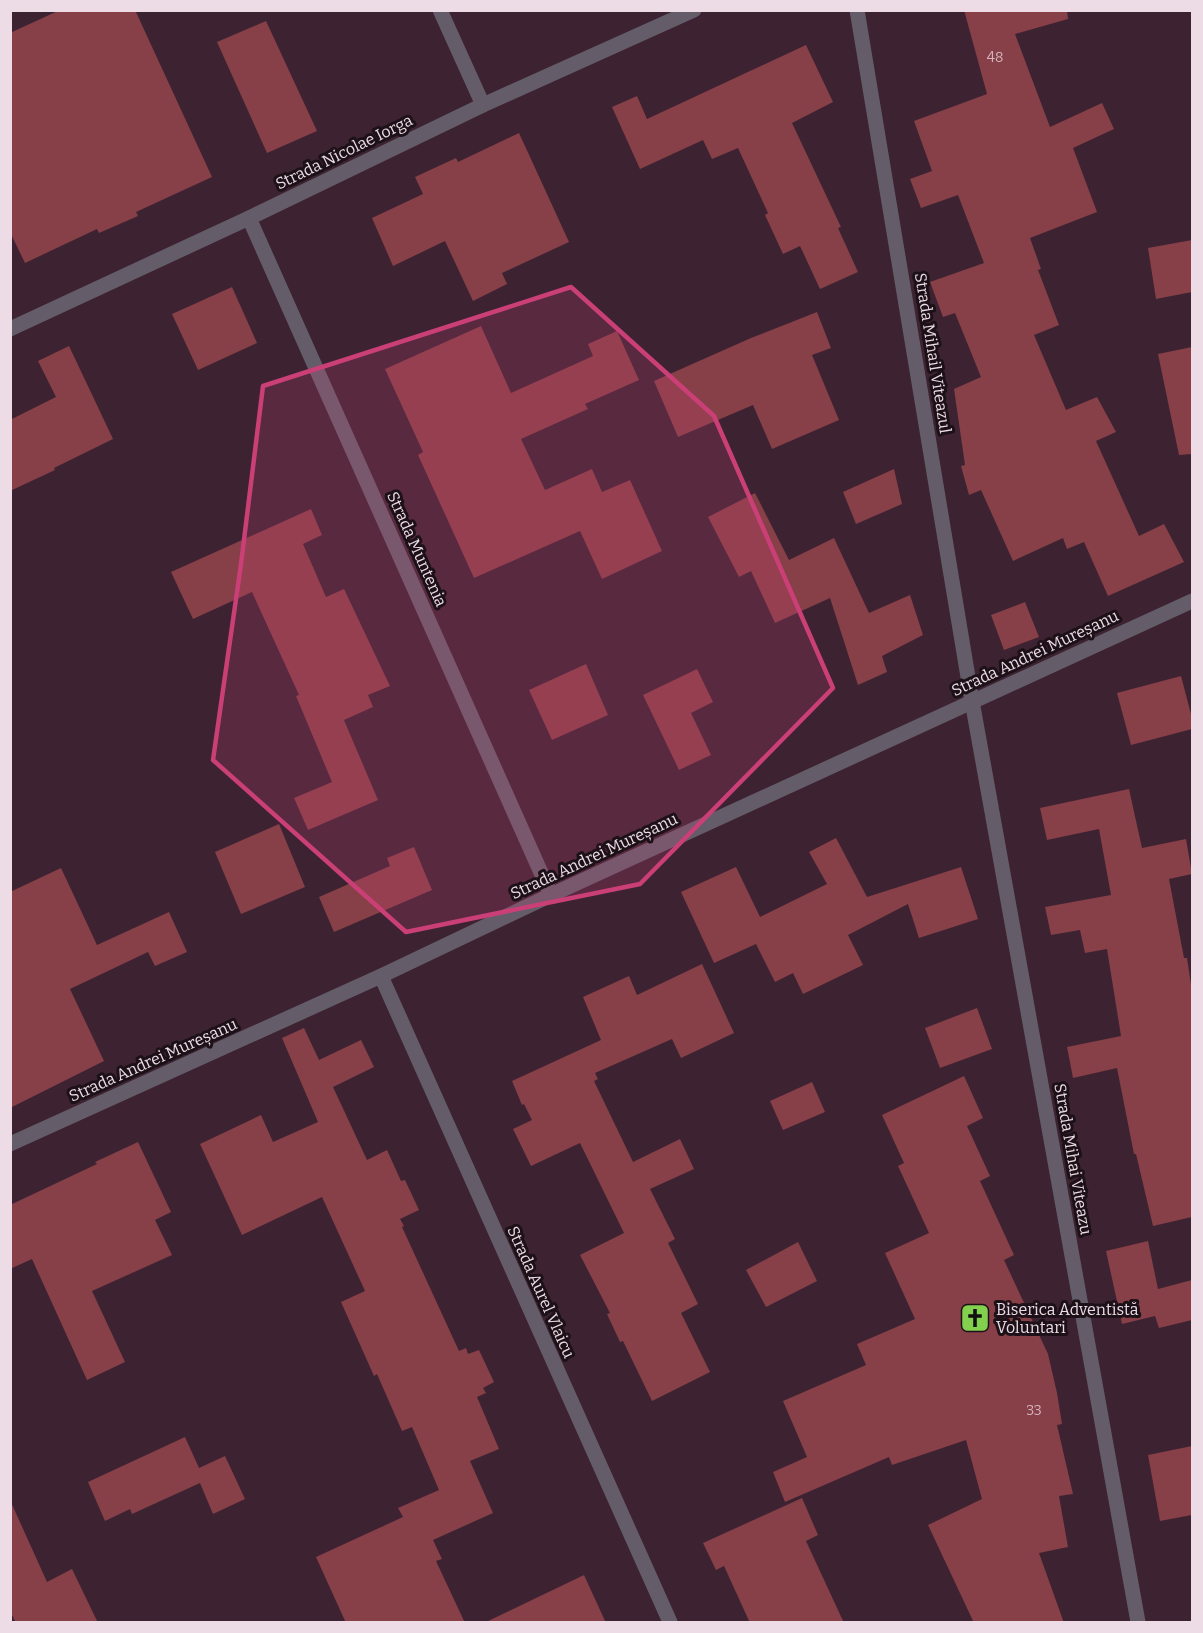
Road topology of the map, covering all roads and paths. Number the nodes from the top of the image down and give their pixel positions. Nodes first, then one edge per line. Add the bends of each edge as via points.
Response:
1 (440, 10) edge
2 (694, 10) edge
3 (857, 10) edge
4 (483, 105) junction
5 (249, 218) junction
6 (10, 329) edge
7 (1192, 601) edge
8 (972, 702) junction
9 (551, 895) junction
10 (381, 976) junction
11 (10, 1144) edge
12 (670, 1623) edge
13 (1138, 1623) edge

1 - 4 street
2 - 4 street, Strada Nicolae Iorga
3 - 8 street, Strada Mihail Viteazul
4 - 5 street, Strada Nicolae Iorga
5 - 6 street, Strada Nicolae Iorga
5 - 9 street, Strada Muntenia
7 - 8 street, Strada Andrei Mureșanu
8 - 9 street, Strada Andrei Mureșanu
8 - 13 street, Strada Mihai Viteazu
9 - 10 street, Strada Andrei Mureșanu
10 - 11 street, Strada Andrei Mureșanu
10 - 12 street, Strada Aurel Vlaicu

